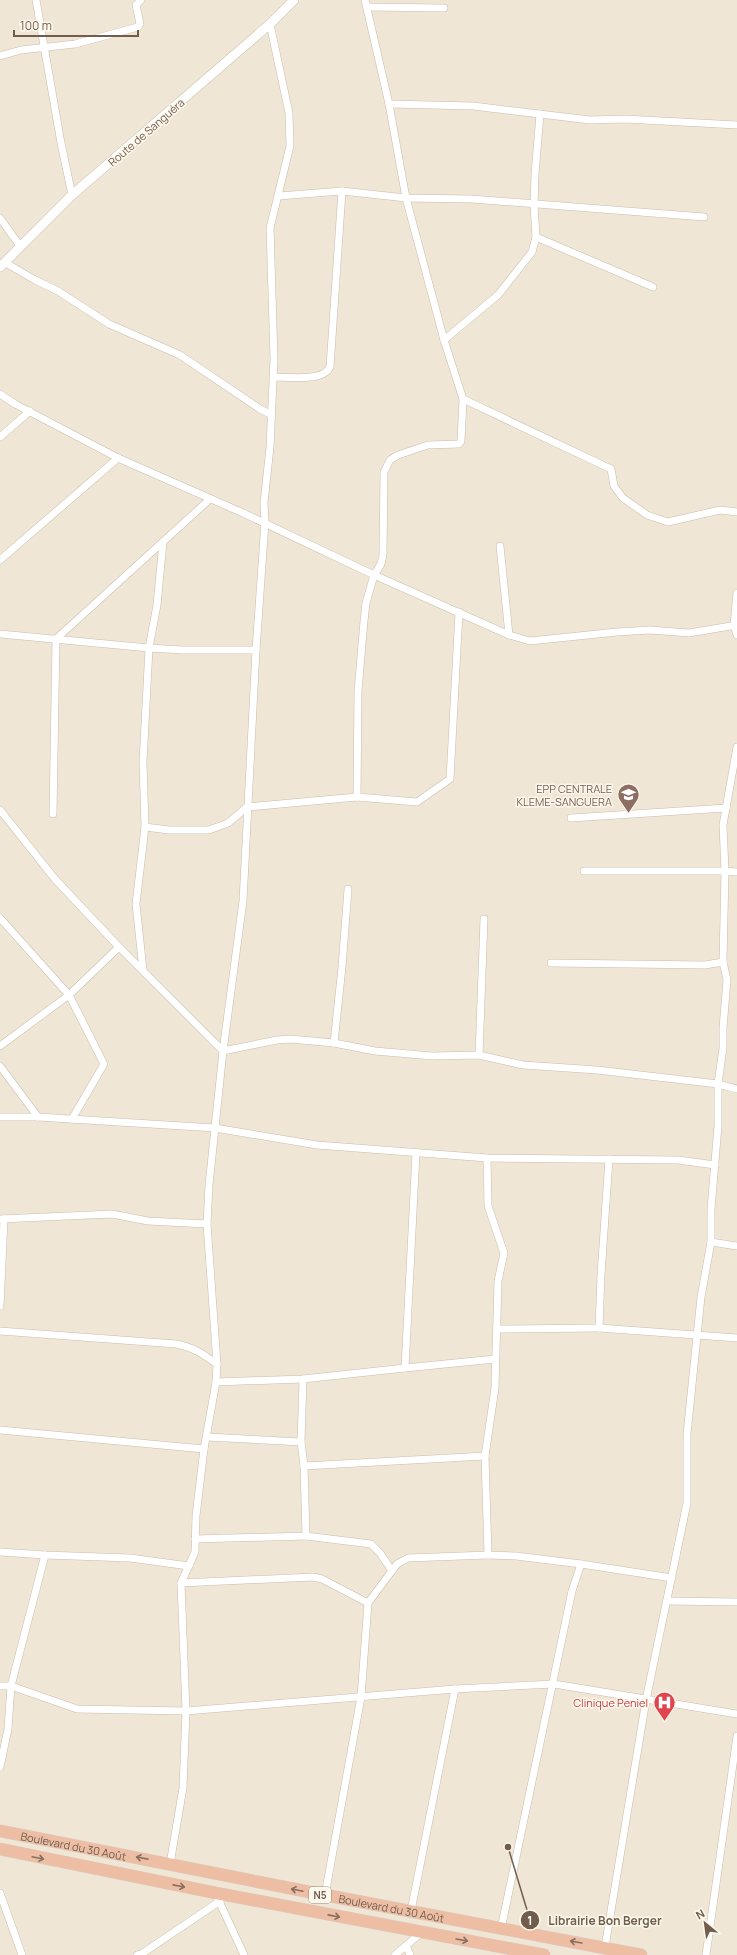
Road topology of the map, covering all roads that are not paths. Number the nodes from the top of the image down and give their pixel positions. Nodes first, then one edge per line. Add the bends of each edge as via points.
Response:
1 (36, 0) edge
2 (141, 0) edge
3 (294, 0) edge
4 (366, 4) edge
5 (444, 8) dead end
6 (270, 24) junction
7 (45, 47) junction
8 (0, 56) edge
9 (389, 104) junction
10 (540, 114) junction
11 (737, 125) edge
12 (342, 191) junction
13 (72, 196) junction
14 (279, 196) junction
15 (406, 198) junction
16 (534, 205) junction
17 (704, 216) dead end
18 (0, 218) edge
19 (536, 237) junction
20 (20, 246) junction
21 (2, 265) edge
22 (654, 287) dead end
23 (444, 340) junction
24 (274, 377) junction
25 (0, 394) edge
26 (463, 399) junction
27 (30, 411) junction
28 (270, 414) junction
29 (0, 437) edge
30 (118, 458) junction
31 (210, 499) junction
32 (737, 512) edge
33 (265, 522) junction
34 (163, 542) junction
35 (500, 546) dead end
36 (0, 560) edge
37 (374, 575) junction
38 (737, 593) edge
39 (459, 612) junction
40 (736, 625) edge
41 (0, 634) edge
42 (509, 635) junction
43 (737, 635) edge
44 (56, 639) junction
45 (149, 648) junction
46 (256, 650) junction
47 (737, 747) edge
48 (357, 798) junction
49 (247, 807) junction
50 (726, 808) junction
51 (0, 810) edge
52 (53, 814) dead end
53 (571, 818) dead end
54 (145, 827) junction
55 (584, 870) dead end
56 (726, 871) junction
57 (737, 872) edge
58 (348, 889) dead end
59 (0, 918) edge
60 (484, 919) dead end
61 (119, 947) junction
62 (723, 962) junction
63 (551, 963) dead end
64 (142, 970) junction
65 (69, 995) junction
66 (334, 1043) junction
67 (0, 1046) edge
68 (223, 1051) junction
69 (479, 1055) junction
70 (0, 1066) edge
71 (718, 1084) junction
72 (737, 1089) edge
73 (0, 1117) edge
74 (38, 1117) junction
75 (72, 1119) junction
76 (215, 1128) junction
77 (416, 1152) junction
78 (487, 1158) junction
79 (610, 1159) junction
80 (715, 1165) junction
81 (2, 1219) edge
82 (207, 1224) junction
83 (711, 1242) junction
84 (737, 1246) edge
85 (0, 1306) edge
86 (599, 1328) junction
87 (498, 1329) junction
88 (0, 1331) edge
89 (698, 1336) junction
90 (737, 1338) edge
91 (495, 1359) junction
92 (217, 1364) junction
93 (405, 1368) junction
94 (303, 1379) junction
95 (216, 1382) junction
96 (0, 1430) edge
97 (207, 1437) junction
98 (301, 1442) junction
99 (204, 1449) junction
100 (485, 1456) junction
101 (304, 1466) junction
102 (306, 1536) junction
103 (195, 1539) junction
104 (0, 1552) edge
105 (45, 1555) junction
106 (488, 1555) junction
107 (581, 1564) junction
108 (189, 1566) junction
109 (392, 1571) junction
110 (672, 1578) junction
111 (181, 1583) junction
112 (667, 1601) junction
113 (737, 1602) edge
114 (368, 1603) junction
115 (554, 1684) junction
116 (0, 1686) edge
117 (11, 1686) junction
118 (455, 1689) junction
119 (361, 1697) junction
120 (646, 1700) junction
121 (186, 1711) junction
122 (737, 1714) edge
123 (737, 1736) edge
124 (0, 1767) edge
125 (0, 1831) edge
126 (0, 1849) edge
127 (170, 1864) junction
128 (0, 1893) edge
129 (325, 1895) junction
130 (218, 1897) junction
131 (2, 1908) edge
132 (411, 1911) junction
133 (501, 1929) junction
134 (421, 1933) junction
135 (406, 1946) junction
136 (604, 1947) junction
137 (513, 1952) edge
138 (142, 1954) edge
139 (22, 1955) edge
140 (244, 1955) edge
141 (395, 1955) edge
142 (410, 1955) edge
143 (544, 1955) edge
144 (642, 1955) edge
145 (706, 1955) edge

1 - 7 street
2 - 7 street via 136,5 140,24 138,27 75,44
3 - 6 street, Route de Sanguéra
4 - 5 street
4 - 9 street
6 - 13 street, Route de Sanguéra
6 - 14 street via 289,113 290,146
7 - 8 street
7 - 13 street
9 - 10 street via 473,106
9 - 15 street
10 - 11 street via 590,120 625,119
10 - 16 street
12 - 14 street
12 - 15 street
12 - 24 street via 330,367 324,375
13 - 20 street, Route de Sanguéra
14 - 24 street via 270,228
15 - 16 street via 472,199
15 - 23 street
16 - 17 street
16 - 19 street
18 - 20 street
19 - 22 street
19 - 23 street via 532,252 498,295
20 - 21 street, Route de Sanguéra
21 - 28 street via 58,291 109,324 180,355
23 - 26 street
24 - 28 street
25 - 27 street
26 - 32 street via 611,469 614,486 623,498 647,515 668,522 720,510
26 - 37 street via 459,444 428,445 390,460 384,472 383,556
27 - 29 street
27 - 30 street
28 - 33 street
30 - 31 street
30 - 36 street
31 - 33 street
31 - 34 street
33 - 37 street
33 - 46 street
34 - 44 street
34 - 45 street via 157,605
35 - 42 street
37 - 39 street
37 - 48 street via 366,603 358,691
38 - 40 street
39 - 42 street
39 - 48 street via 450,779 417,802
40 - 42 street via 689,634 650,630 530,641
40 - 43 street
41 - 44 street
44 - 45 street
44 - 52 street
45 - 46 street
45 - 54 street via 143,762
46 - 49 street
47 - 50 street
48 - 49 street
49 - 54 street via 228,823 209,830
49 - 68 street via 243,901
50 - 53 street
50 - 56 street via 723,825
51 - 61 street via 55,879
54 - 64 street via 136,904
55 - 56 street
56 - 57 street
56 - 62 street
58 - 66 street
59 - 65 street
60 - 69 street
61 - 64 street
61 - 65 street
62 - 63 street via 705,965
62 - 71 street via 727,980
64 - 68 street
65 - 67 street
65 - 75 street via 104,1064
66 - 68 street via 277,1040
66 - 69 street via 375,1051 432,1056
68 - 76 street
69 - 71 street via 523,1066 597,1070
70 - 74 street
71 - 72 street
71 - 80 street
73 - 74 street
74 - 75 street
75 - 76 street
76 - 77 street via 317,1145
76 - 82 street
77 - 78 street
77 - 93 street
78 - 79 street
78 - 87 street via 488,1206 504,1253 498,1281
79 - 80 street via 678,1160
79 - 86 street via 600,1275
80 - 83 street
81 - 82 street via 112,1214 148,1220
81 - 85 street
82 - 92 street
83 - 84 street
83 - 89 street via 701,1297
86 - 87 street
86 - 89 street
87 - 91 street
88 - 92 street via 176,1344 199,1351
89 - 90 street
89 - 110 street via 686,1434 687,1503
91 - 93 street
91 - 100 street via 495,1388
92 - 95 street
93 - 94 street
94 - 95 street
94 - 98 street
95 - 97 street
96 - 99 street
97 - 98 street
97 - 99 street
98 - 101 street
99 - 103 street
100 - 101 street
100 - 106 street
101 - 102 street
102 - 103 street
102 - 109 street via 371,1544
103 - 108 street via 194,1556
104 - 105 street
105 - 108 street via 130,1558
105 - 117 street
106 - 107 street
106 - 109 street via 408,1558 397,1564
107 - 110 street
107 - 115 street via 572,1591
108 - 111 street
109 - 114 street
110 - 112 street
111 - 114 street via 313,1577 322,1578
111 - 121 street
112 - 113 street
112 - 120 street
114 - 119 street
115 - 118 street
115 - 120 street
115 - 133 street
116 - 117 street
117 - 121 street via 77,1709
117 - 124 street via 8,1730
118 - 119 street
118 - 132 street
119 - 121 street
119 - 129 street
120 - 122 street
120 - 136 street
121 - 127 street via 183,1788
123 - 145 street
127 -> 125 highway, Boulevard du 30 Août / N5
126 -> 130 highway, Boulevard du 30 Août / N5
129 -> 127 highway, Boulevard du 30 Août / N5
128 - 131 street
129 - 132 highway, Boulevard du 30 Août / N5
130 -> 134 highway, Boulevard du 30 Août / N5
130 - 138 street
130 - 140 street
131 - 139 street
132 - 133 highway, Boulevard du 30 Août / N5
136 -> 133 highway, Boulevard du 30 Août / N5
134 - 135 street
134 -> 137 highway, Boulevard du 30 Août / N5
135 - 141 street
135 - 142 street
136 - 144 highway, Boulevard du 30 Août / N5
137 - 143 highway, Boulevard du 30 Août / N5

